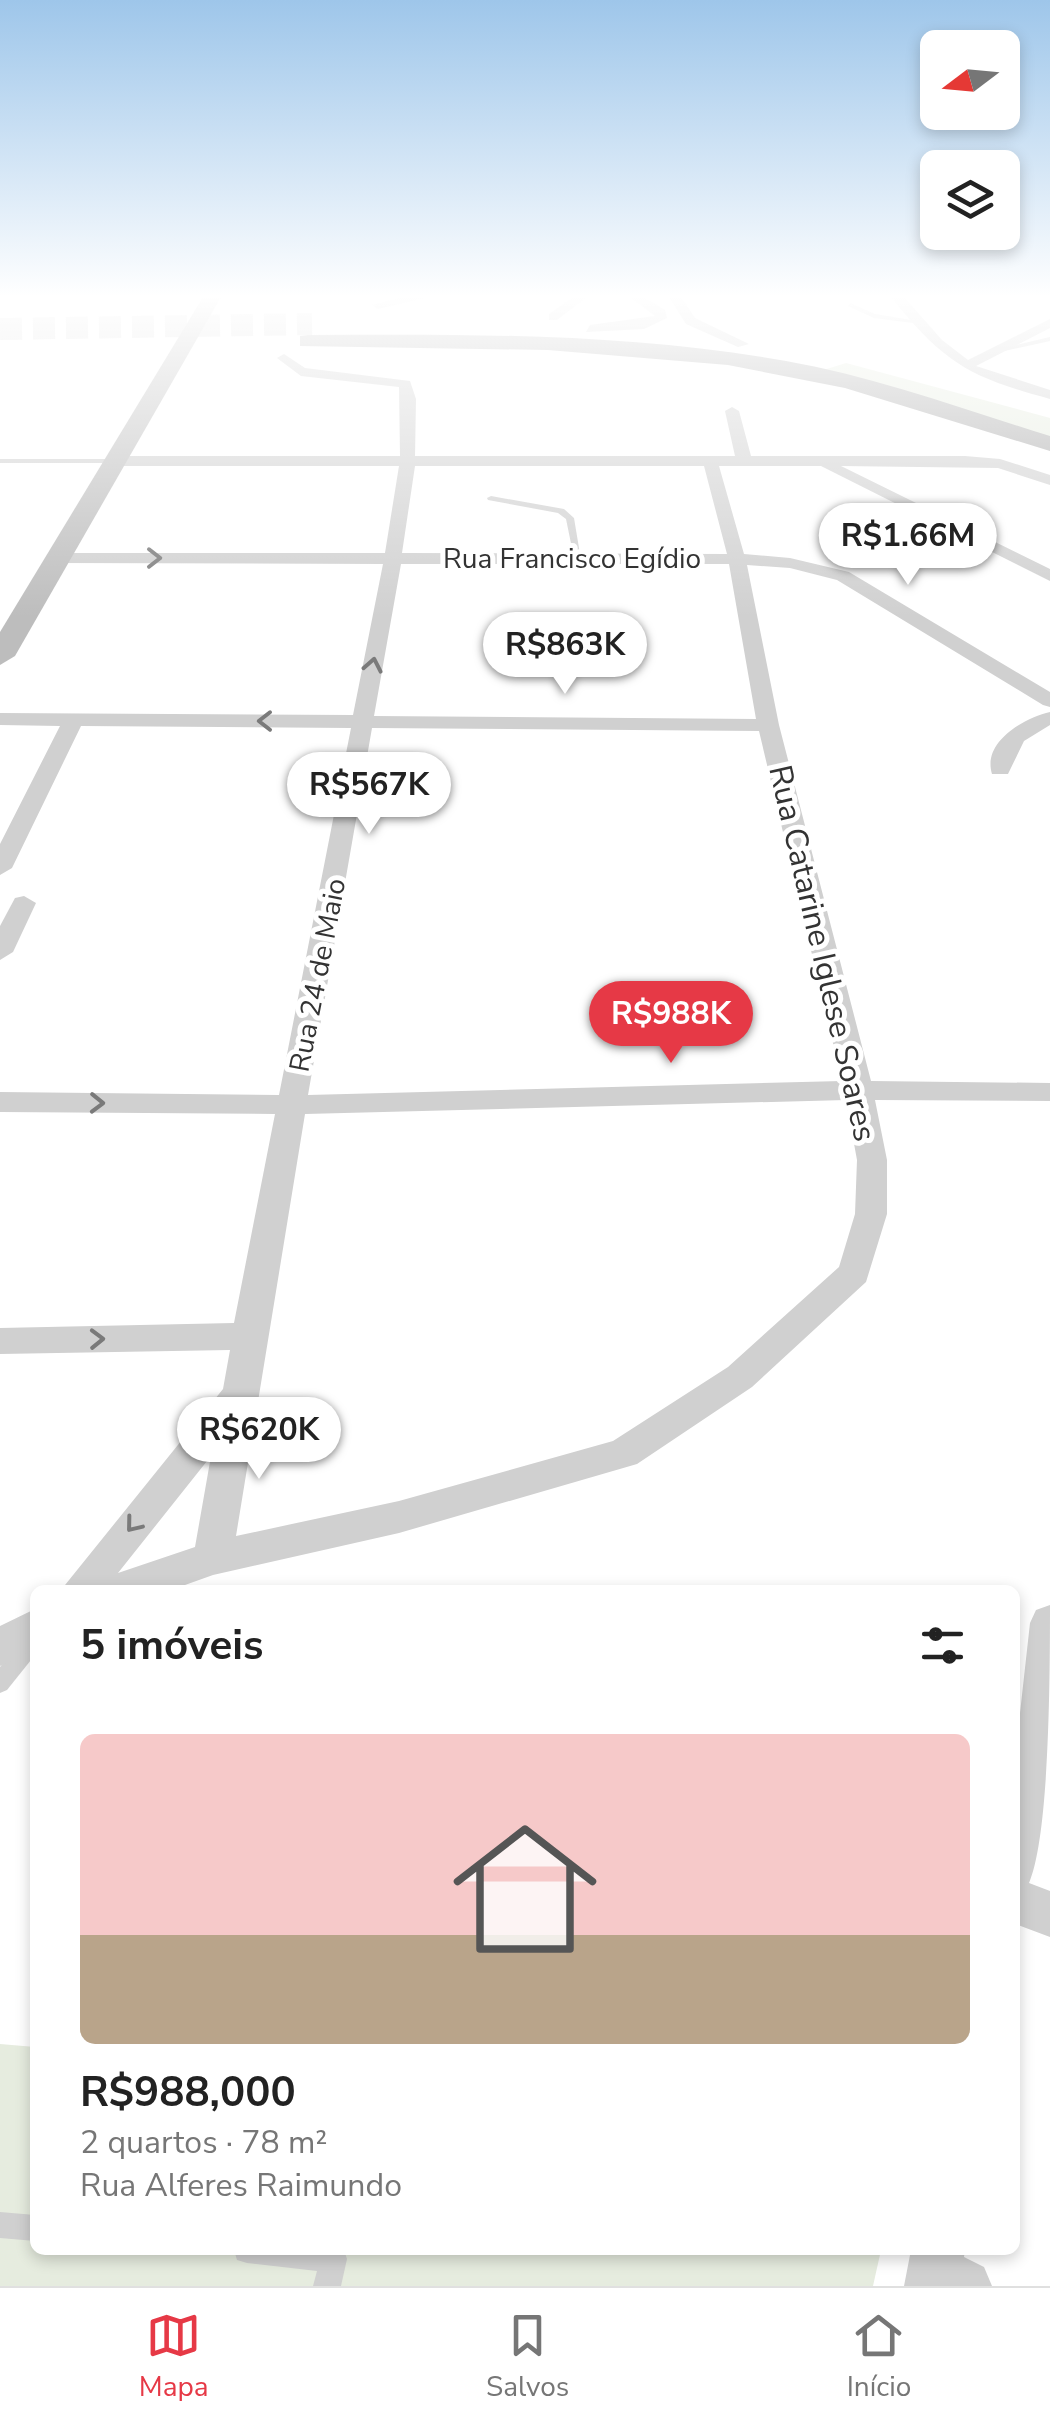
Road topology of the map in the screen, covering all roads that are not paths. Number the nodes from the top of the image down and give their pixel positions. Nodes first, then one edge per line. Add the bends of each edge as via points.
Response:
1 (148, 404) edge
2 (408, 404) edge
3 (926, 404) edge
4 (1011, 404) edge
5 (732, 410) dead end
6 (1050, 415) edge
7 (1050, 444) edge
8 (0, 461) edge
9 (114, 461) junction
10 (407, 461) junction
11 (710, 461) junction
12 (744, 461) junction
13 (853, 468) junction
14 (1050, 480) edge
15 (491, 498) dead end
16 (1050, 557) edge
17 (56, 558) junction
18 (392, 558) junction
19 (578, 558) junction
20 (737, 558) junction
21 (1050, 576) edge
22 (0, 656) edge
23 (1050, 701) edge
24 (1050, 718) edge
25 (0, 719) edge
26 (73, 720) junction
27 (362, 721) junction
28 (768, 724) junction
29 (1000, 769) dead end
30 (0, 868) edge
31 (24, 903) dead end
32 (0, 952) edge
33 (859, 1090) junction
34 (1050, 1092) edge
35 (0, 1102) edge
36 (293, 1105) junction
37 (248, 1336) junction
38 (0, 1340) edge
39 (238, 1395) junction
40 (213, 1558) junction
41 (85, 1585) edge
42 (136, 1585) edge
43 (1050, 1624) edge
44 (30, 1631) edge
45 (30, 1645) edge
46 (0, 1647) edge
47 (0, 1684) edge
48 (1035, 1737) edge
49 (1020, 1834) edge
50 (1020, 1903) edge
51 (1050, 1914) edge
52 (0, 2224) edge
53 (30, 2227) edge
54 (295, 2255) edge
55 (327, 2286) edge

1 - 9 main road
2 - 10 street, Rua 24 de Maio
3 - 7 main road
4 - 6 main road
5 - 12 street
8 - 9 lane
9 - 10 street
9 - 17 main road
10 - 11 street
10 - 18 street, Rua 24 de Maio
11 - 12 street
11 - 20 street, Rua Catarine Iglese Soares
12 - 13 street
13 - 14 street via 966,461
13 - 16 street
13 - 21 street
15 - 19 lane via 561,511 570,518
17 -> 18 street, Rua Francisco Egídio
17 - 22 main road
18 - 19 street, Rua Francisco Egídio
27 -> 18 street, Rua 24 de Maio
19 - 20 street, Rua Francisco Egídio
20 - 23 street, Rua Francisco Egídio via 843,576
20 - 28 street, Rua Catarine Iglese Soares
24 - 29 street via 1018,732
25 - 26 street
27 -> 26 street
26 - 30 street
27 - 28 street
27 - 36 street, Rua 24 de Maio
28 - 33 street, Rua Catarine Iglese Soares
31 - 32 street
33 - 34 street
33 - 36 street
33 - 40 street, Rua Catarine Iglese Soares via 872,1160 871,1214 854,1273 740,1378 624,1453 400,1517
35 -> 36 street
36 - 37 street, Rua 24 de Maio
38 -> 37 street
37 - 39 street, Rua 24 de Maio
39 - 40 street, Rua 24 de Maio
39 -> 41 street, Rua 24 de Maio
40 - 42 street, Rua Catarine Iglese Soares
43 - 48 street
44 - 46 street
45 - 47 lane
48 - 49 street
50 - 51 street
52 - 53 lane
54 - 55 lane via 334,2259

